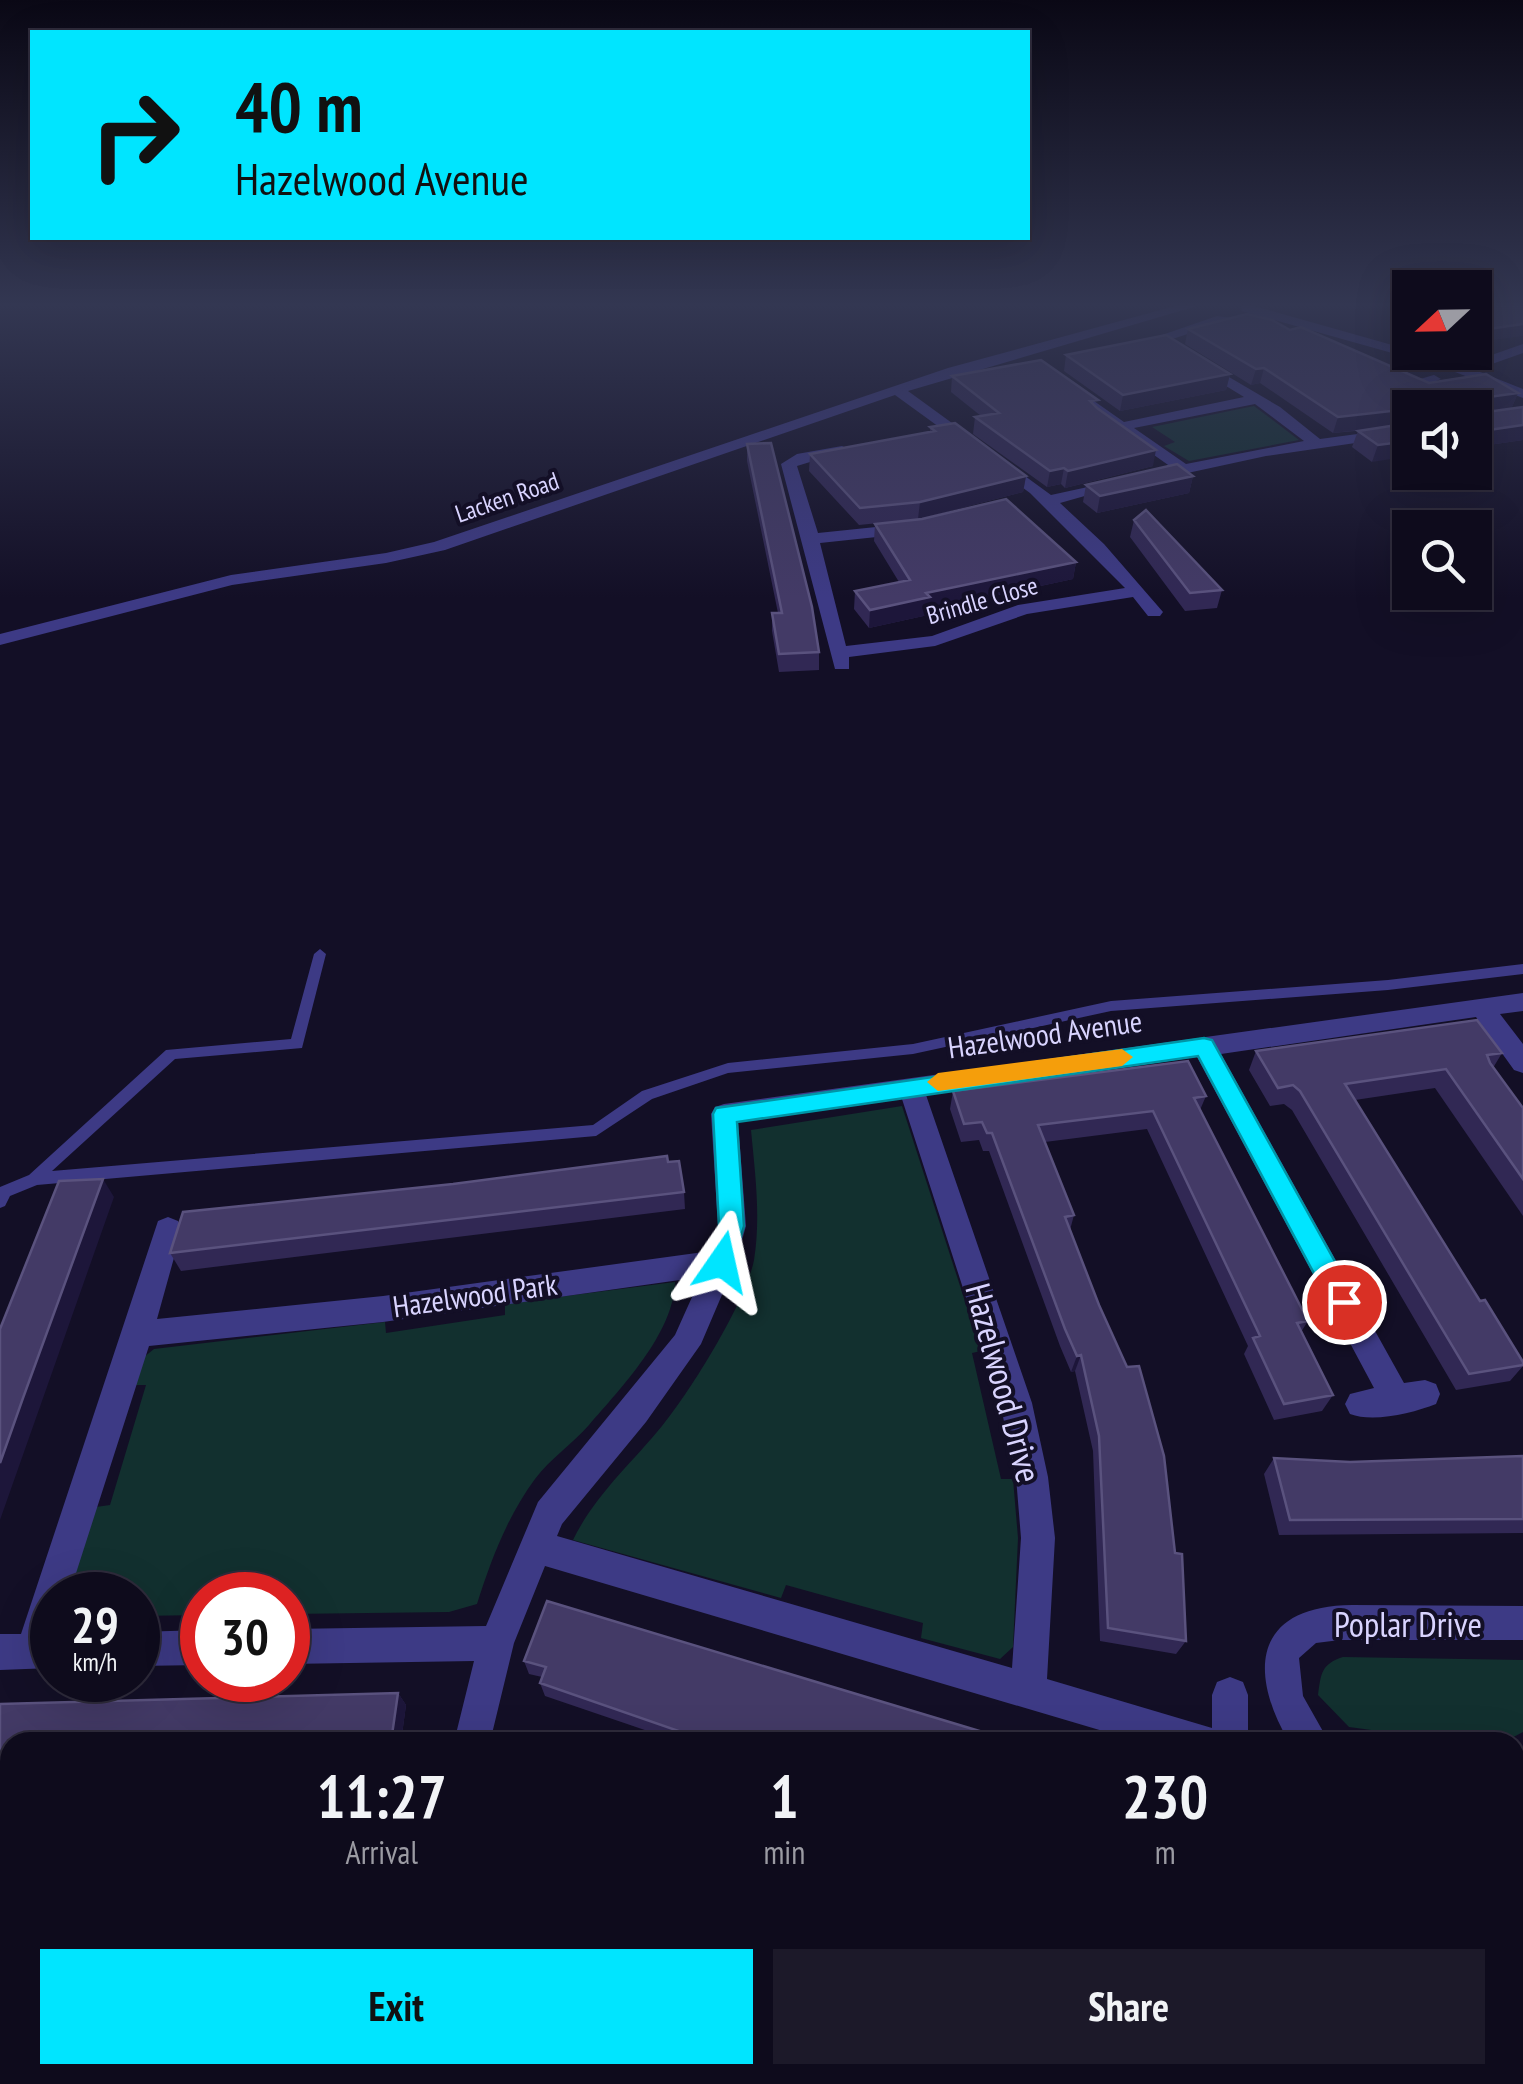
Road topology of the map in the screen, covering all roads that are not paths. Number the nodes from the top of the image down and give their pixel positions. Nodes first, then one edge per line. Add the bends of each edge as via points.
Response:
1 (858, 403) edge
2 (917, 403) edge
3 (1088, 403) edge
4 (1235, 403) edge
5 (1262, 403) edge
6 (1124, 426) junction
7 (956, 430) junction
8 (937, 433) edge
9 (1392, 434) edge
10 (1317, 444) junction
11 (860, 446) edge
12 (1184, 469) junction
13 (1146, 476) edge
14 (1127, 480) edge
15 (1037, 500) junction
16 (919, 528) edge
17 (811, 540) junction
18 (1138, 591) junction
19 (1154, 612) dead end
20 (0, 640) edge
21 (320, 954) dead end
22 (1523, 968) edge
23 (1523, 1002) edge
24 (1482, 1007) junction
25 (1204, 1046) junction
26 (1523, 1063) edge
27 (910, 1085) junction
28 (35, 1179) junction
29 (2, 1194) edge
30 (168, 1229) dead end
31 (722, 1262) junction
32 (138, 1334) junction
33 (1361, 1404) dead end
34 (534, 1546) junction
35 (1523, 1623) edge
36 (496, 1642) junction
37 (310, 1646) edge
38 (28, 1651) edge
39 (1028, 1691) junction
40 (1230, 1695) dead end
41 (474, 1732) edge
42 (1166, 1732) edge
43 (1230, 1732) edge
44 (1304, 1732) edge

1 - 20 street, Lacken Road via 428,549 232,580
2 - 7 street
3 - 6 street
4 - 6 street
5 - 10 street
6 - 12 street
7 - 8 street
7 - 15 street
9 - 10 street
10 - 12 street
11 - 17 street, Brindle Close via 788,464
12 - 13 street
14 - 15 street
15 - 18 street via 1094,539
16 - 17 street
17 - 18 street, Brindle Close via 840,658 935,641 1024,609
18 - 19 street
21 - 28 lane via 297,1044 171,1054
22 - 28 lane via 1111,1006 913,1049 728,1068 647,1095 596,1130
23 - 24 street, Hazelwood Avenue
24 - 25 street, Hazelwood Avenue
24 - 26 street
25 - 27 street, Hazelwood Avenue
25 - 33 street via 1410,1396
27 - 31 street, Hazelwood Avenue via 724,1114 732,1226
27 - 39 street, Hazelwood Drive via 1016,1403 1032,1477 1038,1538
28 - 29 lane
30 - 32 street
31 - 32 street, Hazelwood Park
31 - 34 street via 686,1344 550,1514
32 - 38 street
34 - 36 street
34 - 39 street
35 - 44 street, Poplar Drive via 1302,1630 1287,1648 1281,1684
36 - 37 street
36 - 41 street
39 - 42 street
40 - 43 street

